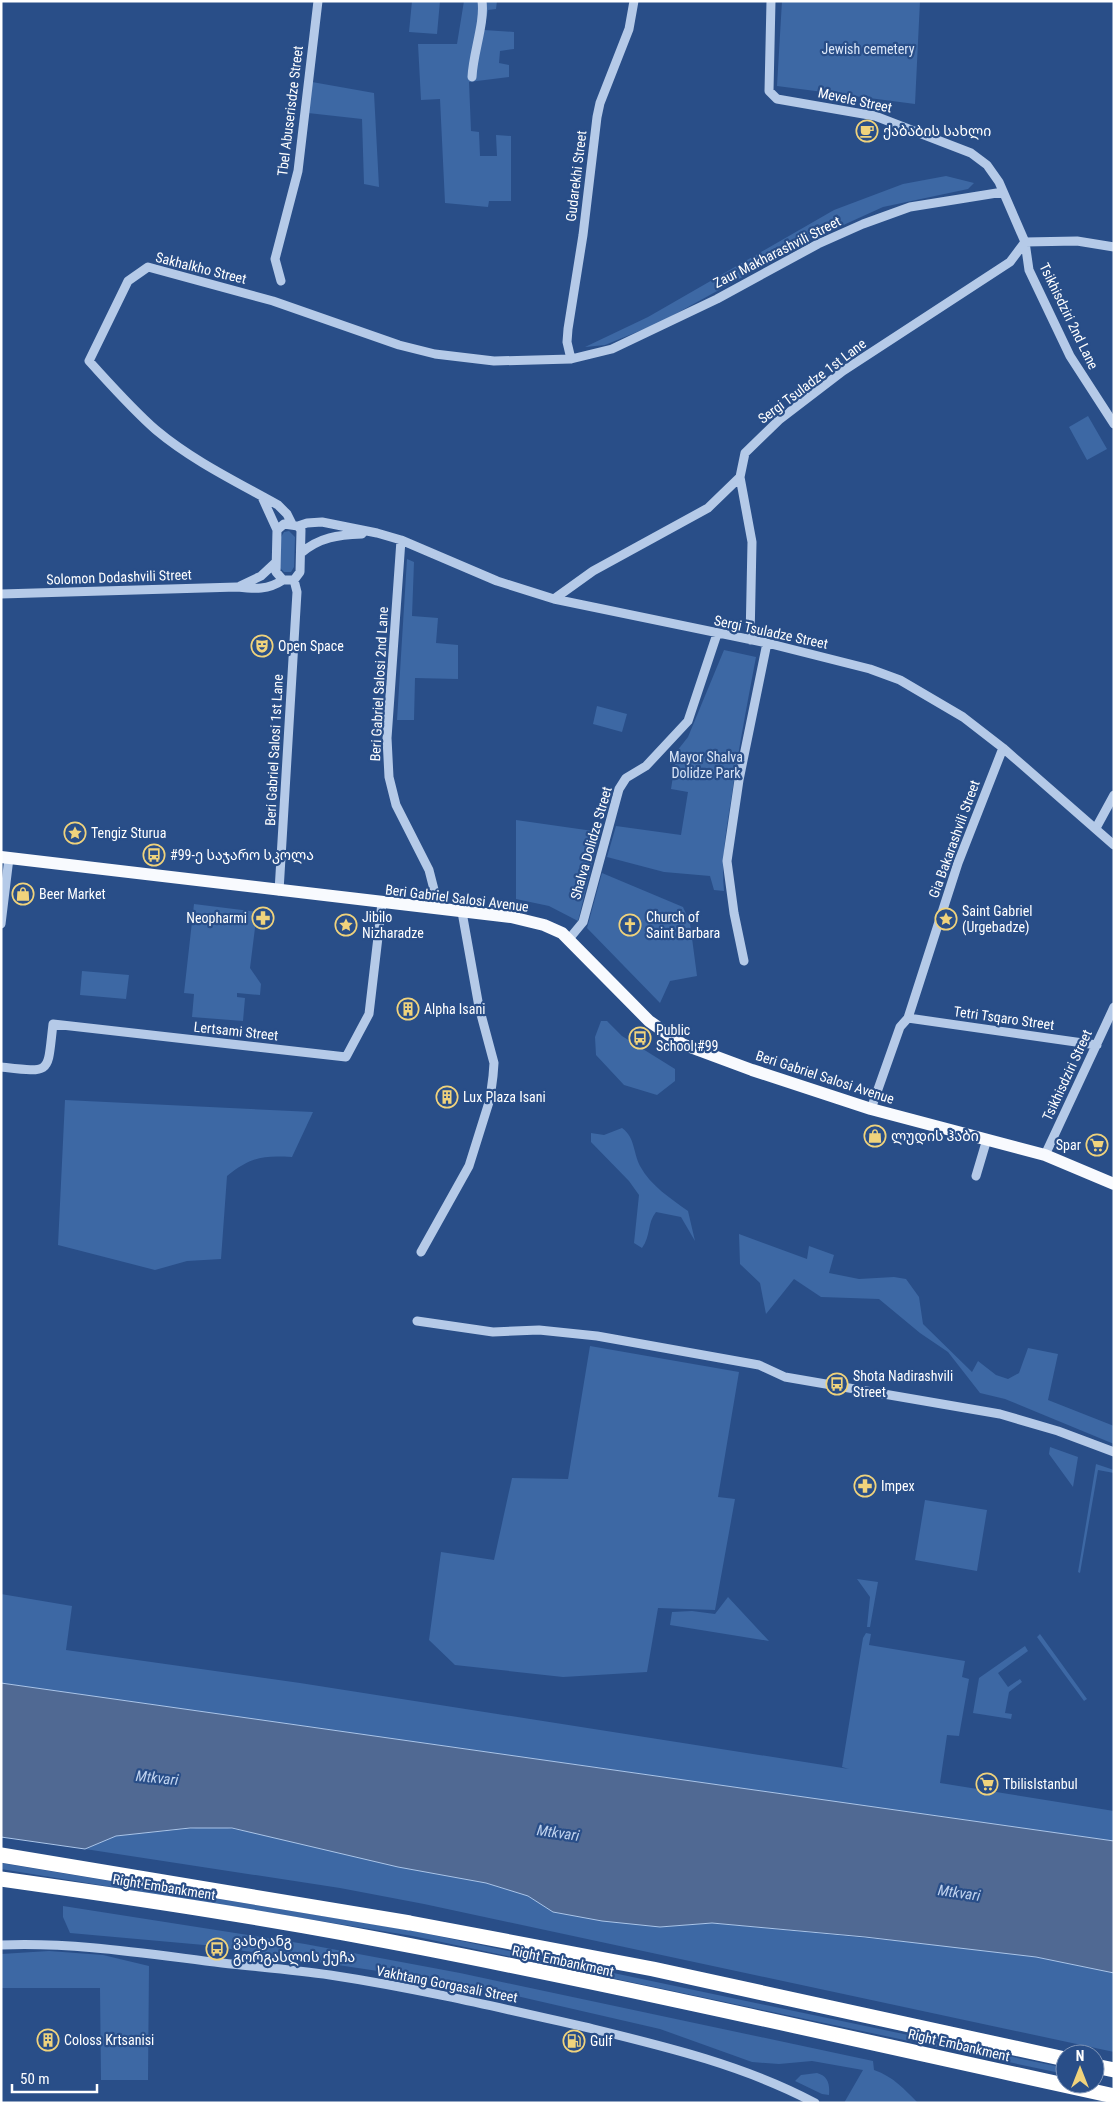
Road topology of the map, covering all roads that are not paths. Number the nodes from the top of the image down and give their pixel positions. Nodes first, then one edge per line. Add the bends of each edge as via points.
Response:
1 (318, 1) edge
2 (482, 1) edge
3 (634, 1) edge
4 (771, 1) edge
5 (472, 77) dead end
6 (1003, 192) junction
7 (1024, 242) junction
8 (1114, 247) edge
9 (280, 282) dead end
10 (571, 359) junction
11 (1114, 424) edge
12 (740, 477) junction
13 (262, 496) junction
14 (295, 525) junction
15 (277, 530) junction
16 (377, 533) junction
17 (401, 540) junction
18 (301, 553) junction
19 (276, 562) junction
20 (283, 580) junction
21 (294, 580) junction
22 (238, 587) junction
23 (1, 594) edge
24 (554, 599) junction
25 (717, 634) junction
26 (750, 640) junction
27 (767, 643) junction
28 (1003, 748) junction
29 (1114, 795) edge
30 (1096, 828) junction
31 (1114, 845) edge
32 (5, 858) edge
33 (279, 891) junction
34 (382, 903) junction
35 (439, 909) junction
36 (462, 912) junction
37 (1, 924) edge
38 (569, 939) junction
39 (744, 961) dead end
40 (1114, 1007) edge
41 (908, 1018) junction
42 (1097, 1045) junction
43 (1, 1068) edge
44 (871, 1109) junction
45 (987, 1140) junction
46 (1045, 1155) junction
47 (976, 1176) dead end
48 (1114, 1184) edge
49 (421, 1252) dead end
50 (417, 1321) dead end
51 (1114, 1452) edge
52 (1, 1855) edge
53 (1, 1879) edge
54 (1, 1945) edge
55 (1055, 2057) edge
56 (1114, 2096) edge
57 (815, 2103) edge

1 - 9 street, Tbel Abuserisdze Street via 298,171 275,258
2 - 5 street via 483,17 473,56
3 - 10 street, Gudarekhi Street via 629,29 600,103 595,130 568,329
4 - 6 street, Mevele Street via 769,91 777,99 875,116 902,124 971,153 987,165
6 - 7 street
6 - 10 street, Zaur Makharashvili Street via 910,207 863,224 612,350
7 - 8 street via 1077,241
7 - 11 street, Tsikhisdziri 2nd Lane via 1029,270 1070,356
7 - 12 street, Sergi Tsuladze 1st Lane via 1010,262 842,372 779,420 745,453
10 - 13 street, Sakhalkho Street via 494,361 435,354 399,345 273,301 148,267 128,281 89,361 129,406 158,432 209,467
12 - 24 street via 708,508 593,571
12 - 26 street via 752,542
13 - 14 street, Sakhalkho Street via 278,505
13 - 15 street
14 - 15 street, Sergi Tsuladze Street via 284,524
14 - 16 street, Sergi Tsuladze Street via 322,522
14 - 18 street via 301,530
15 - 19 street
16 - 17 street, Sergi Tsuladze Street
16 - 18 street, Sergi Tsuladze Street via 329,537
17 - 24 street, Sergi Tsuladze Street via 497,581
17 - 35 street, Beri Gabriel Salosi 2nd Lane via 387,738 389,777 396,805 429,870
18 - 21 street via 300,572
19 - 20 street via 276,572
19 - 22 street, Solomon Dodashvili Street via 261,576
20 - 21 street, Solomon Dodashvili Street
20 - 22 street, Solomon Dodashvili Street via 266,588
21 - 33 street, Beri Gabriel Salosi 1st Lane via 297,592
22 - 23 street, Solomon Dodashvili Street
24 - 25 street, Sergi Tsuladze Street
25 - 26 street, Sergi Tsuladze Street
25 - 38 street, Shalva Dolidze Street via 688,721 651,760 626,778 619,789 583,922
26 - 27 street, Sergi Tsuladze Street
27 - 28 street, Sergi Tsuladze Street via 870,669 900,680 963,717
27 - 39 street via 739,780 727,861
28 - 30 street, Sergi Tsuladze Street
28 - 41 street, Gia Bakarashvili Street via 958,863
29 - 30 street
30 - 31 street, Sergi Tsuladze Street
32 - 33 main road, Beri Gabriel Salosi Avenue
32 - 37 street
33 - 34 main road, Beri Gabriel Salosi Avenue
34 - 35 main road, Beri Gabriel Salosi Avenue
34 - 43 street, Lertsami Street via 369,1014 346,1057 53,1024 48,1062 44,1068 38,1071
35 - 36 main road, Beri Gabriel Salosi Avenue
36 - 38 main road, Beri Gabriel Salosi Avenue via 511,917 544,925
36 - 49 street via 479,1007 494,1063 493,1076 490,1098 469,1166
38 - 44 main road, Beri Gabriel Salosi Avenue via 649,1021 682,1044
40 - 42 street, Tsikhisdziri Street
41 - 42 street, Tetri Tsqaro Street
41 - 44 street, Gia Bakarashvili Street via 900,1027
42 - 46 street, Tsikhisdziri Street
44 - 45 main road, Beri Gabriel Salosi Avenue
45 - 46 main road, Beri Gabriel Salosi Avenue
45 - 47 street
46 - 48 main road, Beri Gabriel Salosi Avenue
50 - 51 street via 493,1332 539,1330 597,1336 751,1364 785,1377 1000,1414
52 - 55 highway, Right Embankment via 410,1922 653,1969
53 - 56 highway, Right Embankment via 221,1912 422,1948
54 - 57 street, Vakhtang Gorgasali Street via 78,1945 330,1975 432,1993 630,2038 704,2059 789,2090

